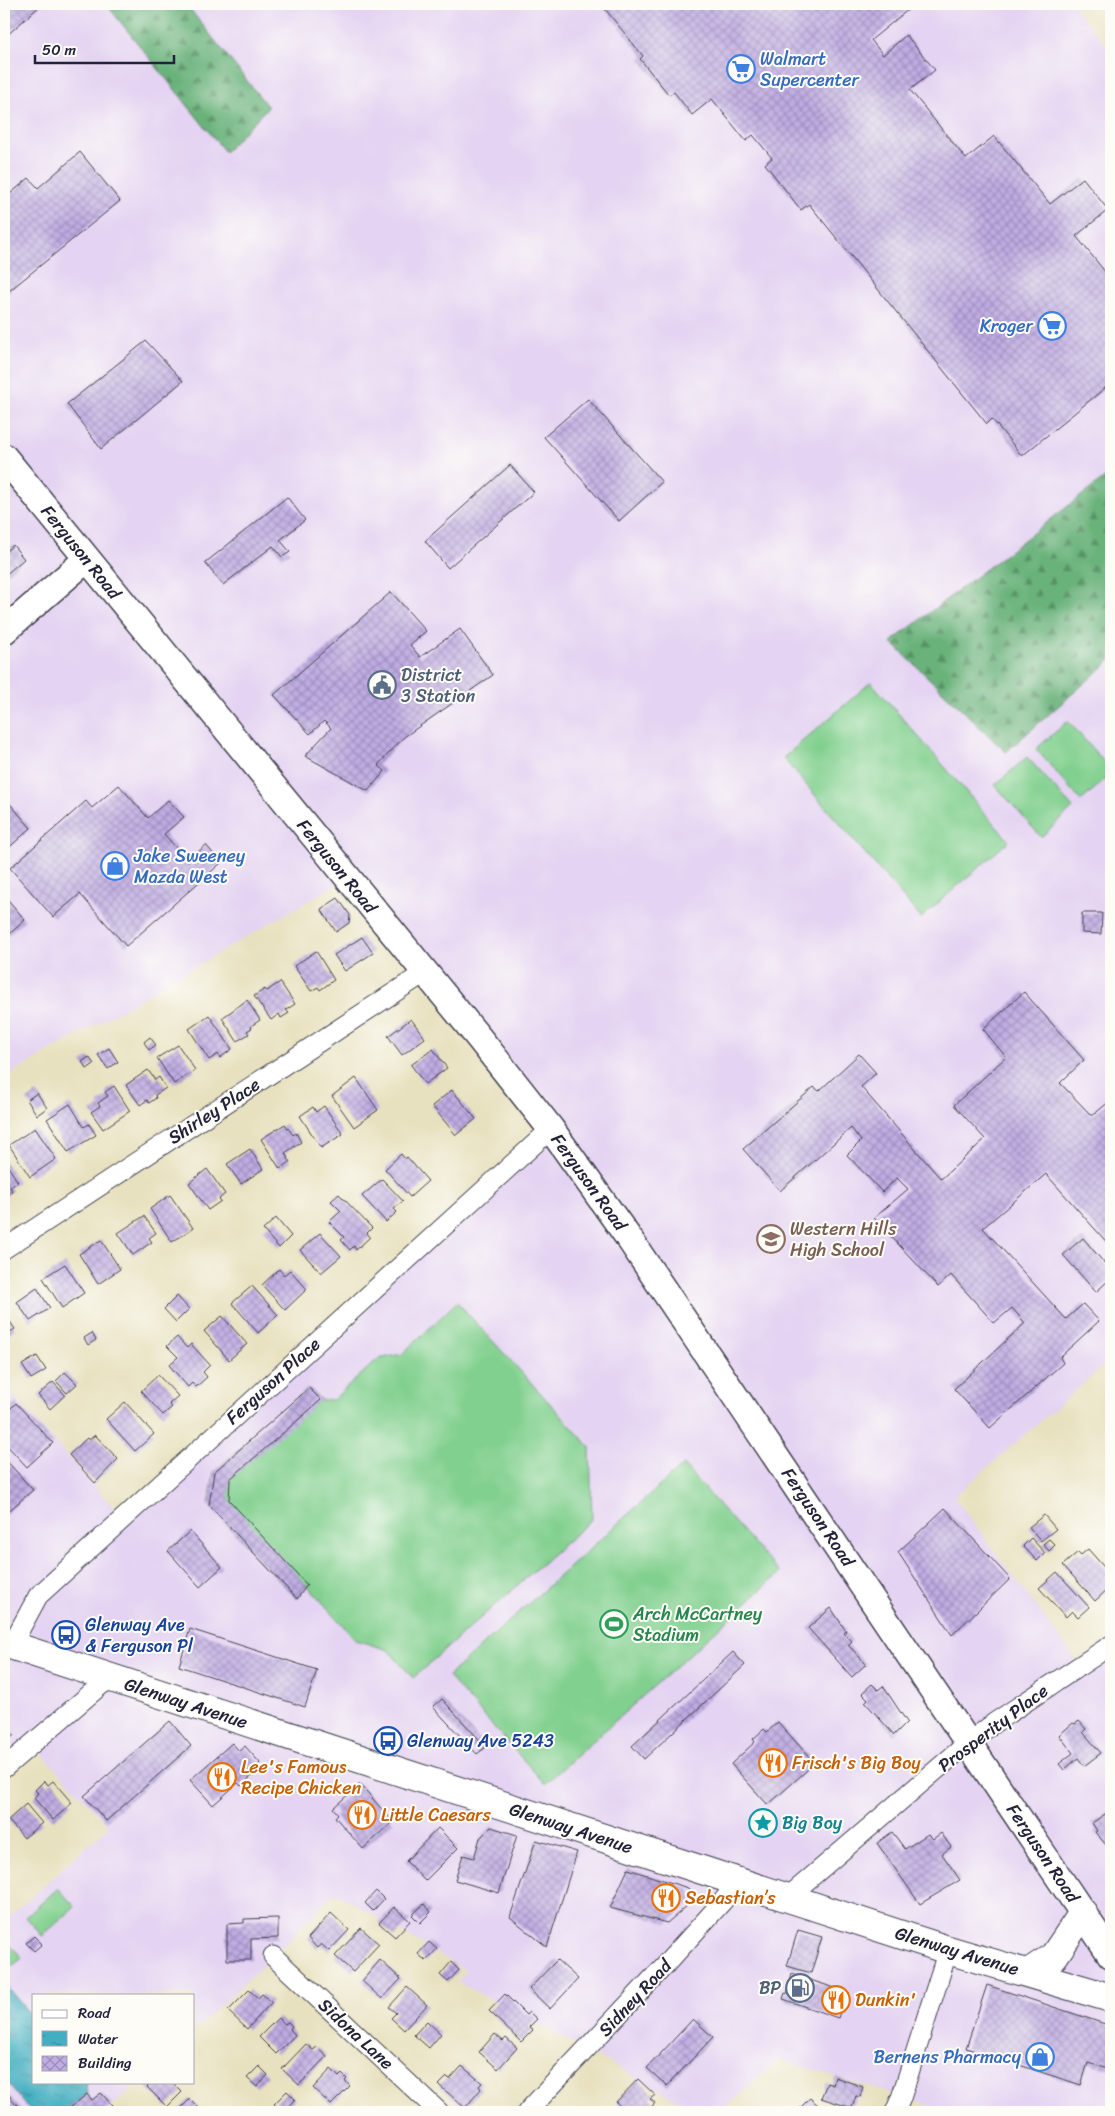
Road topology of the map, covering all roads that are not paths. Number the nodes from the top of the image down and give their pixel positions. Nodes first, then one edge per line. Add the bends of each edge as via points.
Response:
1 (4, 457) edge
2 (87, 559) junction
3 (4, 631) edge
4 (424, 973) junction
5 (551, 1129) junction
6 (4, 1249) edge
7 (8, 1645) edge
8 (1111, 1645) edge
9 (109, 1678) junction
10 (969, 1742) junction
11 (4, 1768) edge
12 (738, 1881) junction
13 (788, 1896) junction
14 (1083, 1913) junction
15 (948, 1950) junction
16 (1111, 1954) edge
17 (273, 1956) dead end
18 (1028, 1973) junction
19 (1111, 1998) edge
20 (439, 2112) edge
21 (528, 2112) edge
22 (895, 2112) edge

1 - 2 street, Ferguson Road
2 - 3 street
2 - 4 street, Ferguson Road
4 - 5 street, Ferguson Road
4 - 6 street, Shirley Place
5 - 7 street, Ferguson Place via 38,1596
5 - 10 street, Ferguson Road via 639,1252
7 - 9 main road, Glenway Avenue
8 - 10 street, Prosperity Place
9 - 11 street
9 - 12 main road, Glenway Avenue
10 - 13 street, Prosperity Place
10 - 14 street, Ferguson Road
12 - 13 main road, Glenway Avenue
12 - 21 street, Sidney Road via 666,1964
13 - 15 main road, Glenway Avenue
14 - 16 street, Ferguson Road
14 - 18 main road via 1054,1956
15 - 18 main road, Glenway Avenue
15 - 22 street
17 - 20 street, Sidona Lane
18 - 19 main road, Glenway Avenue

